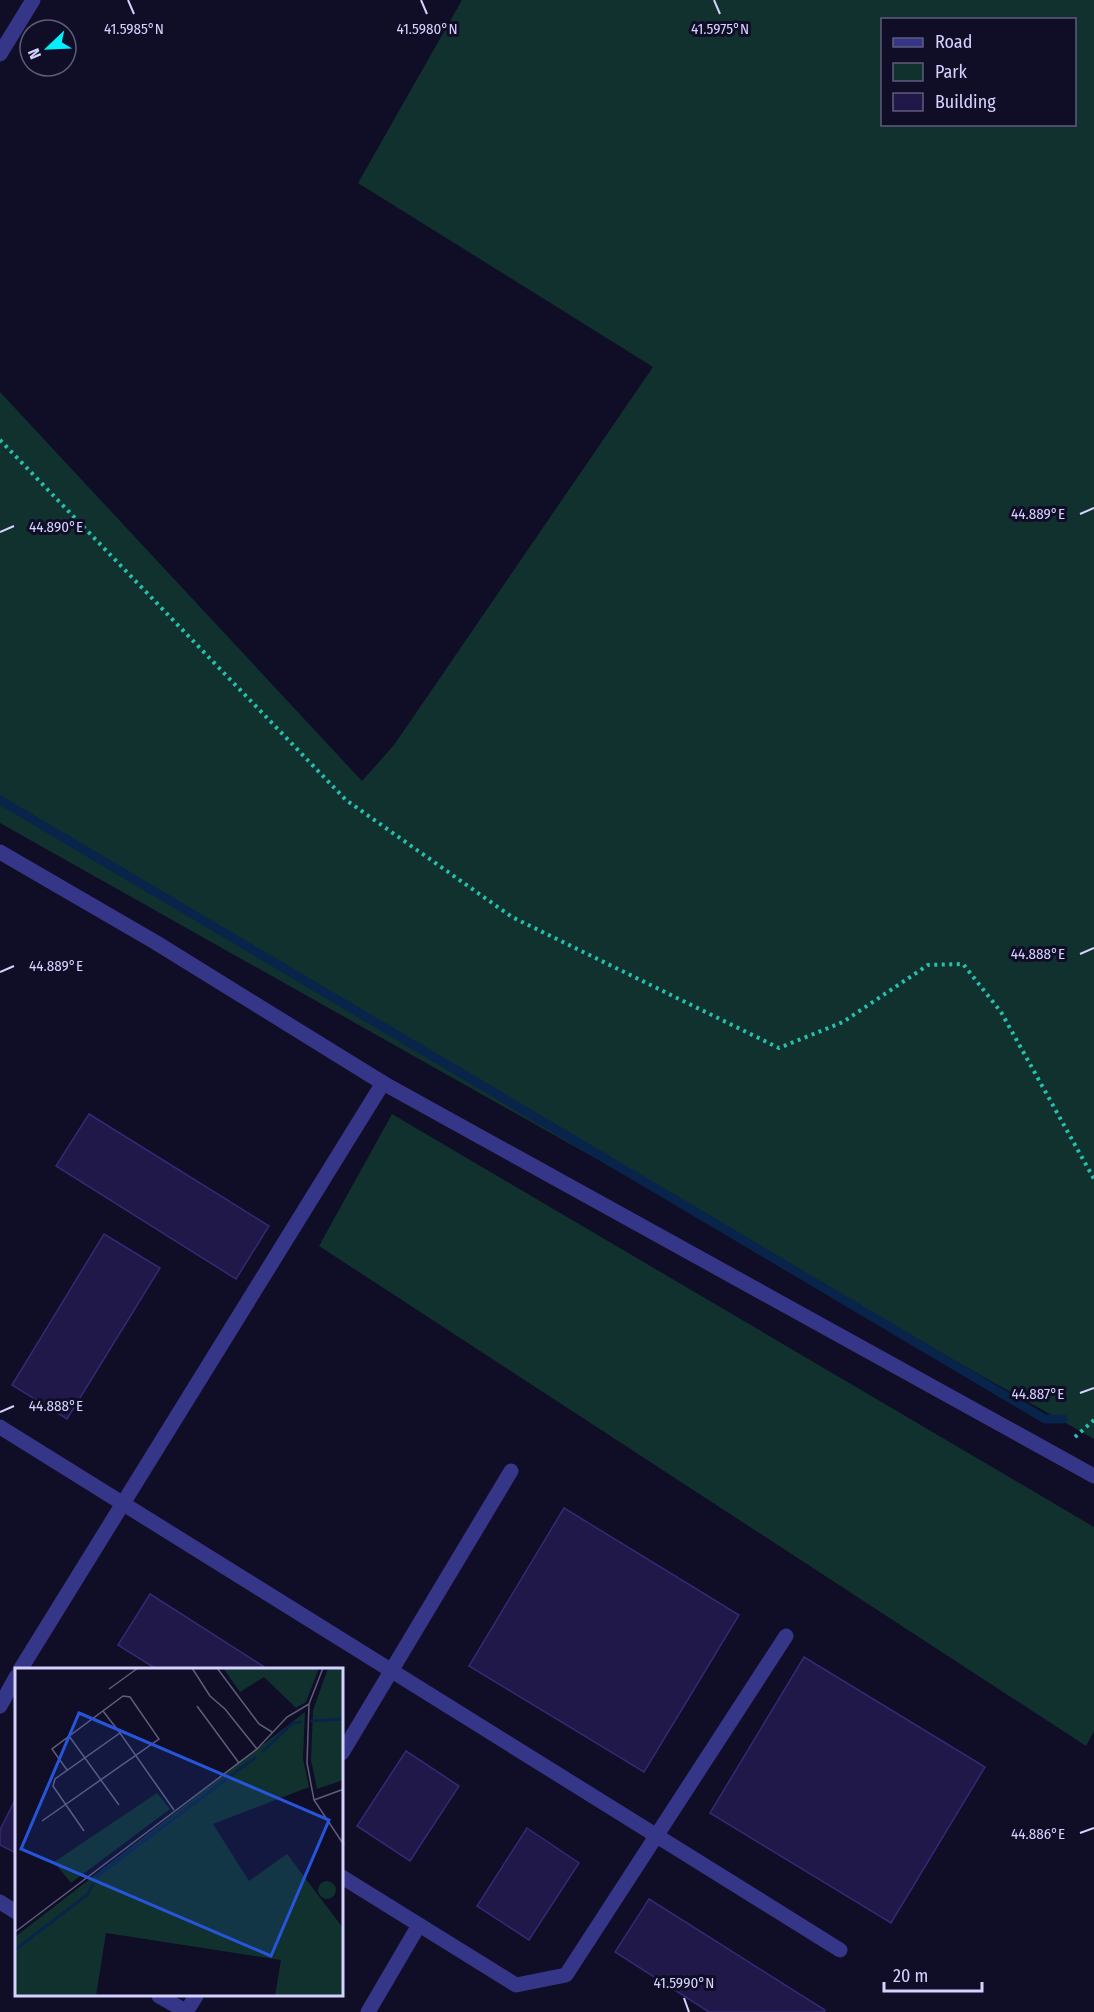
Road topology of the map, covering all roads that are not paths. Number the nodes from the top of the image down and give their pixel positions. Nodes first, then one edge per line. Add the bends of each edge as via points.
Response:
1 (33, 0) edge
2 (0, 54) edge
3 (0, 852) edge
4 (383, 1083) junction
5 (0, 1427) edge
6 (512, 1471) dead end
7 (1094, 1476) edge
8 (123, 1504) junction
9 (786, 1636) dead end
10 (21, 1668) edge
11 (392, 1671) junction
12 (15, 1679) edge
13 (0, 1706) edge
14 (344, 1750) edge
15 (656, 1835) junction
16 (344, 1878) edge
17 (0, 1902) edge
18 (15, 1911) edge
19 (419, 1925) junction
20 (840, 1950) dead end
21 (162, 1997) edge
22 (195, 1997) edge
23 (187, 2012) edge
24 (368, 2012) edge

1 - 2 street
3 - 4 street
4 - 7 street
4 - 8 street
5 - 8 street
6 - 11 street
8 - 10 street
8 - 11 street
9 - 15 street
11 - 14 street
11 - 15 street
12 - 13 street
15 - 19 street via 566,1975 516,1985
15 - 20 street
16 - 19 street
17 - 18 street
19 - 24 street
21 - 23 street
22 - 23 street

